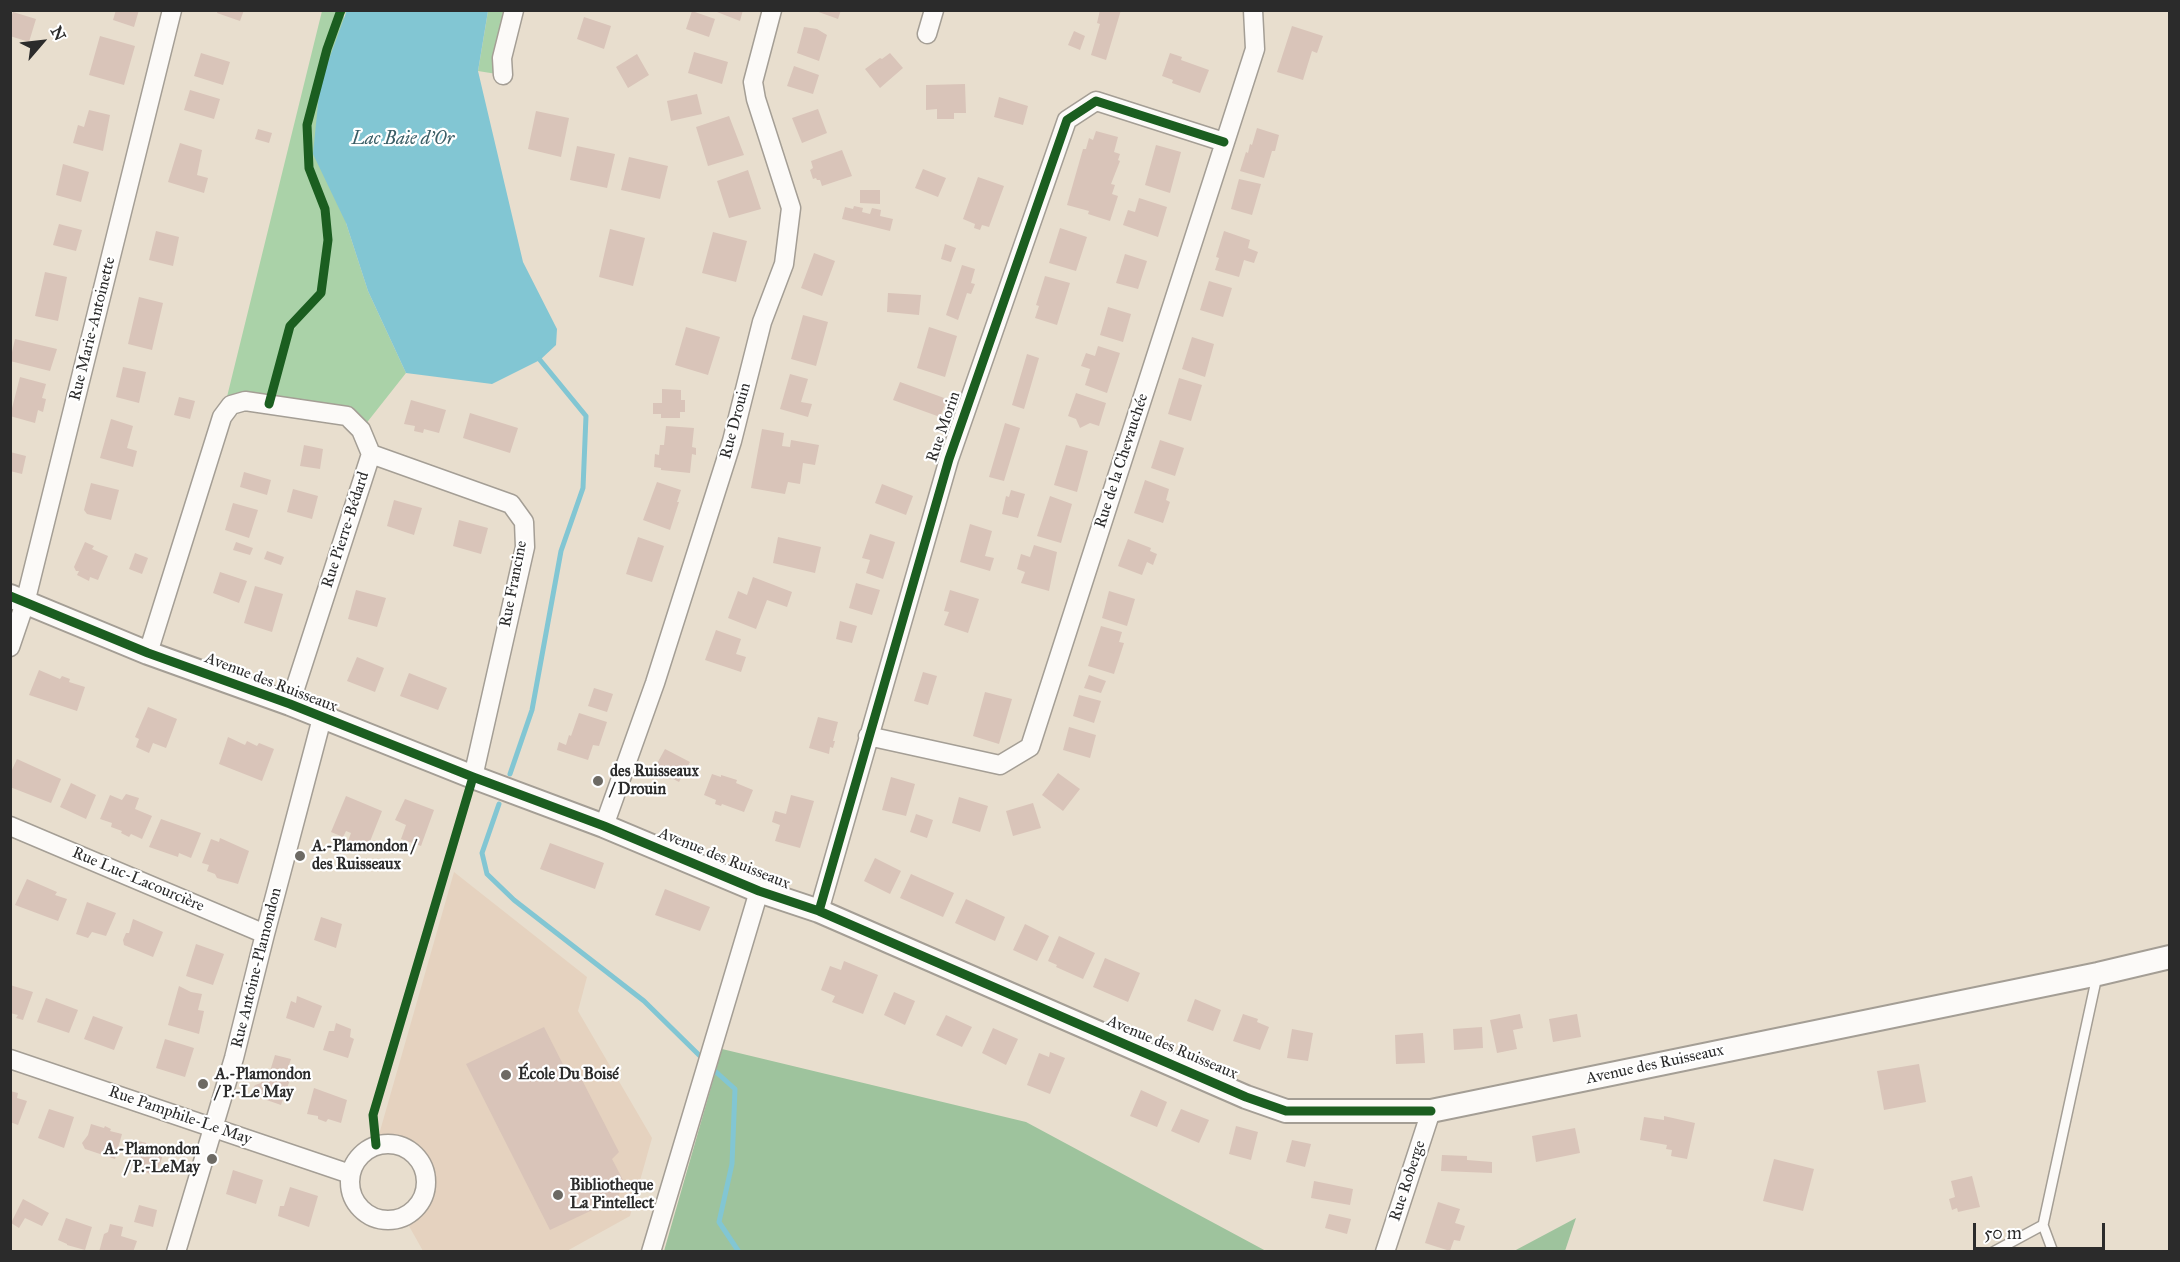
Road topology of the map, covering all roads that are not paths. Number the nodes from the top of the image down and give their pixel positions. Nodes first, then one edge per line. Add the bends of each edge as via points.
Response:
1 (172, 10) edge
2 (514, 10) edge
3 (772, 10) edge
4 (934, 10) edge
5 (1253, 10) edge
6 (927, 34) dead end
7 (503, 75) dead end
8 (1224, 142) junction
9 (371, 454) junction
10 (18, 600) edge
11 (10, 646) edge
12 (148, 653) junction
13 (290, 704) junction
14 (322, 718) junction
15 (868, 736) junction
16 (473, 777) junction
17 (10, 826) edge
18 (604, 826) junction
19 (759, 891) junction
20 (819, 911) junction
21 (265, 934) junction
22 (2169, 957) edge
23 (2098, 974) junction
24 (10, 1059) edge
25 (1431, 1111) junction
26 (213, 1127) junction
27 (350, 1174) junction
28 (2043, 1225) junction
29 (176, 1251) edge
30 (651, 1251) edge
31 (1385, 1251) edge
32 (1993, 1251) edge
33 (2053, 1251) edge

1 - 10 street, Rue Marie-Antoinette
2 - 7 street via 502,58
3 - 18 street, Rue Drouin via 753,82 790,208 784,264 762,322 732,441 655,683
4 - 6 street
5 - 8 street, Rue de la Chevauchée via 1255,49
8 - 15 street, Rue de la Chevauchée via 1030,747 1000,765
8 - 15 street, Rue Morin via 1096,101 1067,120 948,459
9 - 12 street, Rue Pierre-Bédard via 361,430 347,416 245,401 231,405 222,417
9 - 13 street, Rue Pierre-Bédard
9 - 16 street, Rue Francine via 510,504 524,522 525,547
10 - 11 street, Rue Marie-Antoinette
10 - 12 street, Avenue des Ruisseaux
12 - 13 street, Avenue des Ruisseaux
13 - 14 street, Avenue des Ruisseaux
14 - 16 street, Avenue des Ruisseaux
14 - 21 street, Rue Antoine-Plamondon
15 - 20 street, Rue Morin
16 - 18 street, Avenue des Ruisseaux
17 - 21 street, Rue Luc-Lacourcière
18 - 19 street, Avenue des Ruisseaux
19 - 20 street, Avenue des Ruisseaux
19 - 30 street
20 - 25 street, Avenue des Ruisseaux via 1286,1111
21 - 26 street, Rue Antoine-Plamondon
22 - 23 street, Avenue des Ruisseaux
23 - 25 street, Avenue des Ruisseaux
23 - 28 lane
24 - 26 street, Rue Pamphile-Le May
25 - 31 street, Rue Roberge
26 - 27 street, Rue Pamphile-Le May
26 - 29 street, Rue Antoine-Plamondon
27 - 27 street via 364,1152 376,1146 395,1145 413,1153 421,1163 426,1189 414,1210 398,1218 381,1220 359,1208 350,1186
28 - 32 lane
28 - 33 lane

